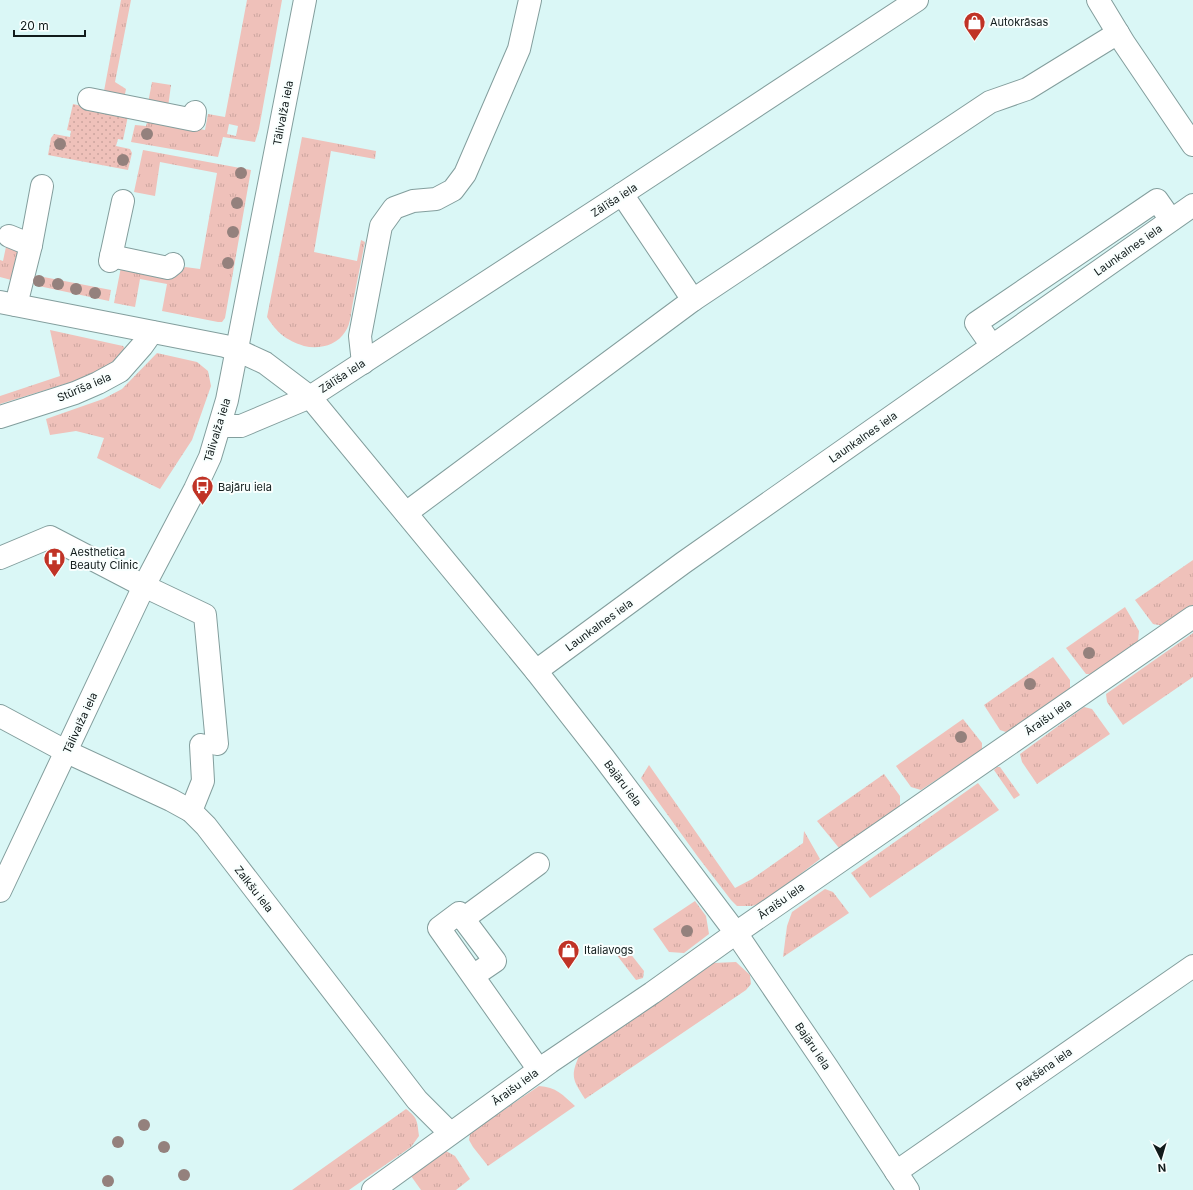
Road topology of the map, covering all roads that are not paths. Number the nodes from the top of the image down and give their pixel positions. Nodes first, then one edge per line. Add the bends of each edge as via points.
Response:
1 (305, 0) edge
2 (530, 0) edge
3 (916, 0) edge
4 (1098, 0) edge
5 (1118, 33) junction
6 (89, 99) dead end
7 (195, 112) dead end
8 (1193, 144) edge
9 (42, 186) dead end
10 (622, 194) junction
11 (123, 201) dead end
12 (1193, 205) edge
13 (1171, 220) junction
14 (1112, 230) junction
15 (8, 236) dead end
16 (31, 245) junction
17 (1128, 251) junction
18 (173, 264) dead end
19 (1015, 297) junction
20 (693, 300) junction
21 (8, 303) edge
22 (1031, 318) junction
23 (152, 332) junction
24 (992, 346) junction
25 (237, 350) junction
26 (363, 363) junction
27 (310, 398) junction
28 (0, 416) edge
29 (220, 426) junction
30 (406, 513) junction
31 (0, 558) edge
32 (144, 586) junction
33 (1193, 617) edge
34 (536, 671) junction
35 (0, 716) edge
36 (67, 752) junction
37 (191, 811) junction
38 (538, 864) dead end
39 (0, 891) edge
40 (736, 933) junction
41 (1193, 966) edge
42 (539, 1070) junction
43 (450, 1133) junction
44 (896, 1172) junction
45 (372, 1190) edge
46 (908, 1190) edge

1 - 25 street, Tālivalža iela
2 - 26 street via 519,49 465,174 453,190 436,199 413,201 394,208 381,226 360,336
3 - 10 street, Zālīša iela
4 - 5 street
5 - 8 street
5 - 20 street via 1027,89 990,102
6 - 7 street via 194,120
9 - 16 street
10 - 20 street
10 - 26 street, Zālīša iela
11 - 18 street via 111,258 168,268
12 - 13 street, Launkalnes iela
13 - 14 street via 1157,200
13 - 17 street, Launkalnes iela
14 - 17 street
14 - 19 street
15 - 16 street
16 - 21 street
17 - 22 street, Launkalnes iela
19 - 22 street
19 - 24 street via 976,322
20 - 30 street
21 - 23 street, Bajāru iela
22 - 24 street, Launkalnes iela
23 - 25 street, Bajāru iela
23 - 28 street, Stūrīša iela via 120,371 75,393
24 - 34 street, Launkalnes iela via 683,563
25 - 27 street, Bajāru iela via 266,363
25 - 29 street, Tālivalža iela
26 - 27 street, Zālīša iela
27 - 29 street via 241,426
27 - 30 street, Bajāru iela
29 - 32 street, Tālivalža iela via 195,490
30 - 34 street, Bajāru iela
31 - 32 street via 50,538
32 - 36 street, Tālivalža iela
32 - 37 street via 205,615 209,744 203,781
33 - 40 street, Āraišu iela
34 - 40 street, Bajāru iela
35 - 36 street, Zalkšu iela
36 - 37 street, Zalkšu iela
36 - 39 street, Tālivalža iela
37 - 43 street, Zalkšu iela via 206,826 417,1100
38 - 42 street via 463,919 459,913 439,928
40 - 42 street, Āraišu iela
40 - 44 street, Bajāru iela
41 - 44 street, Pēkšēna iela
42 - 43 street, Āraišu iela
43 - 45 street, Āraišu iela
44 - 46 street, Bajāru iela

